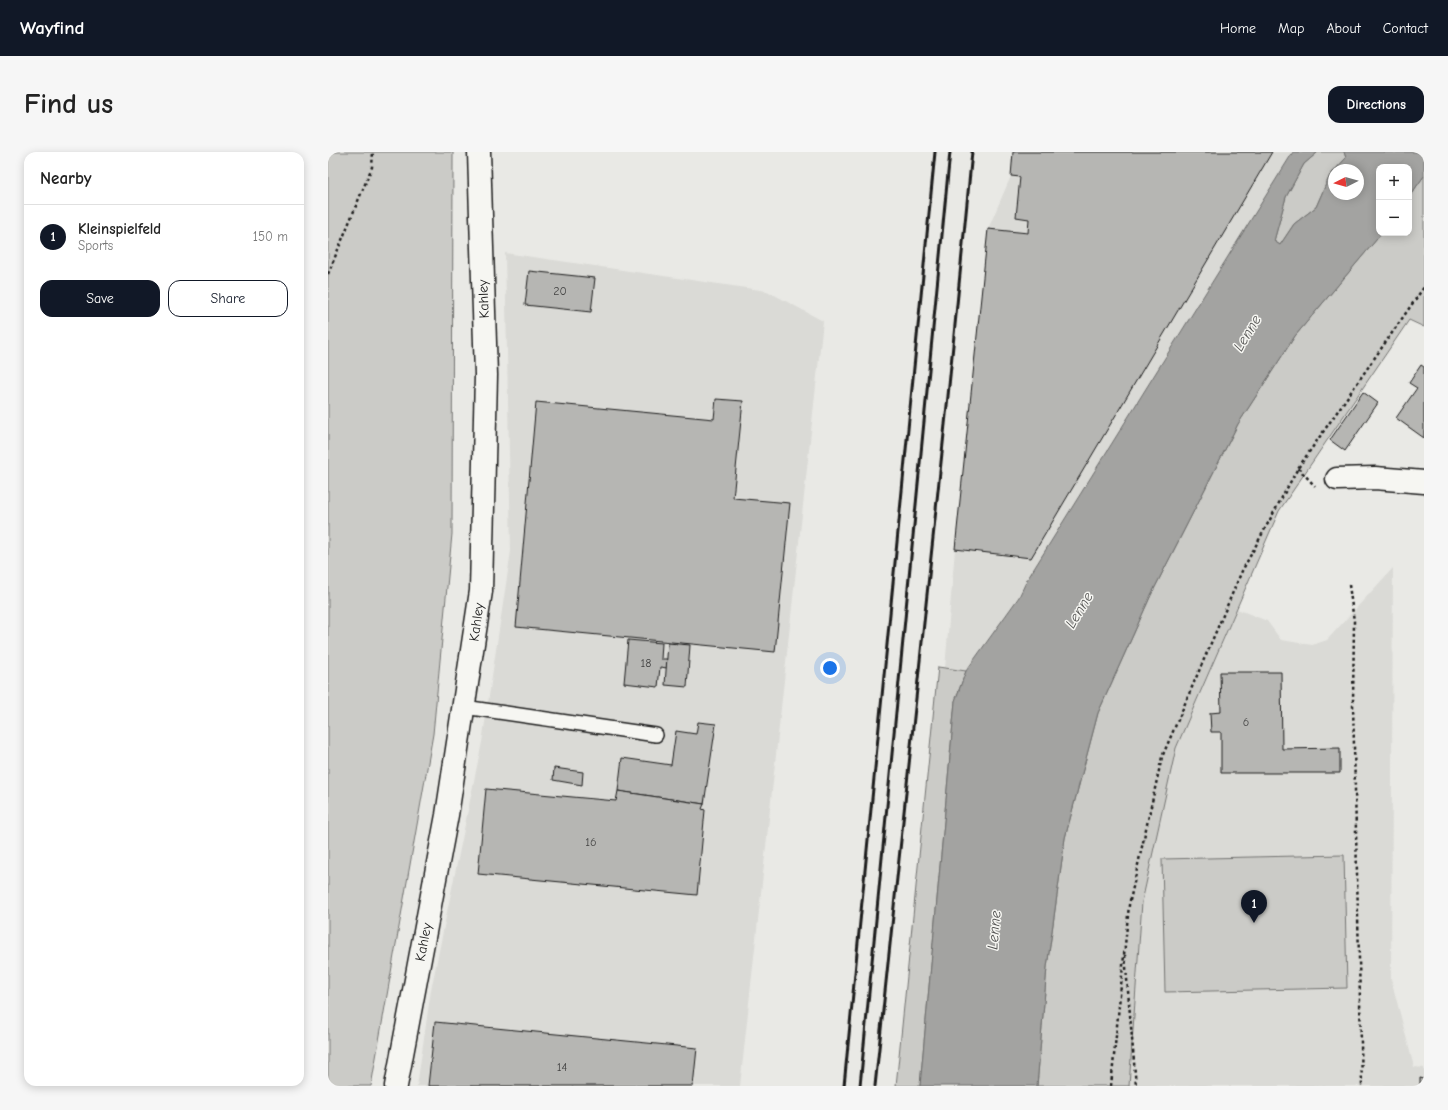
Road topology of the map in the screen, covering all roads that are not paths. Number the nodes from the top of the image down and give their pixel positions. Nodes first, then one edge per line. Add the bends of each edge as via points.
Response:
1 (479, 152) edge
2 (1337, 479) dead end
3 (1424, 482) edge
4 (464, 708) junction
5 (656, 735) dead end
6 (396, 1086) edge

1 - 4 main road, Kahley via 486,375 481,576
2 - 3 main road via 1375,478
4 - 5 lane
4 - 6 main road, Kahley via 447,815

